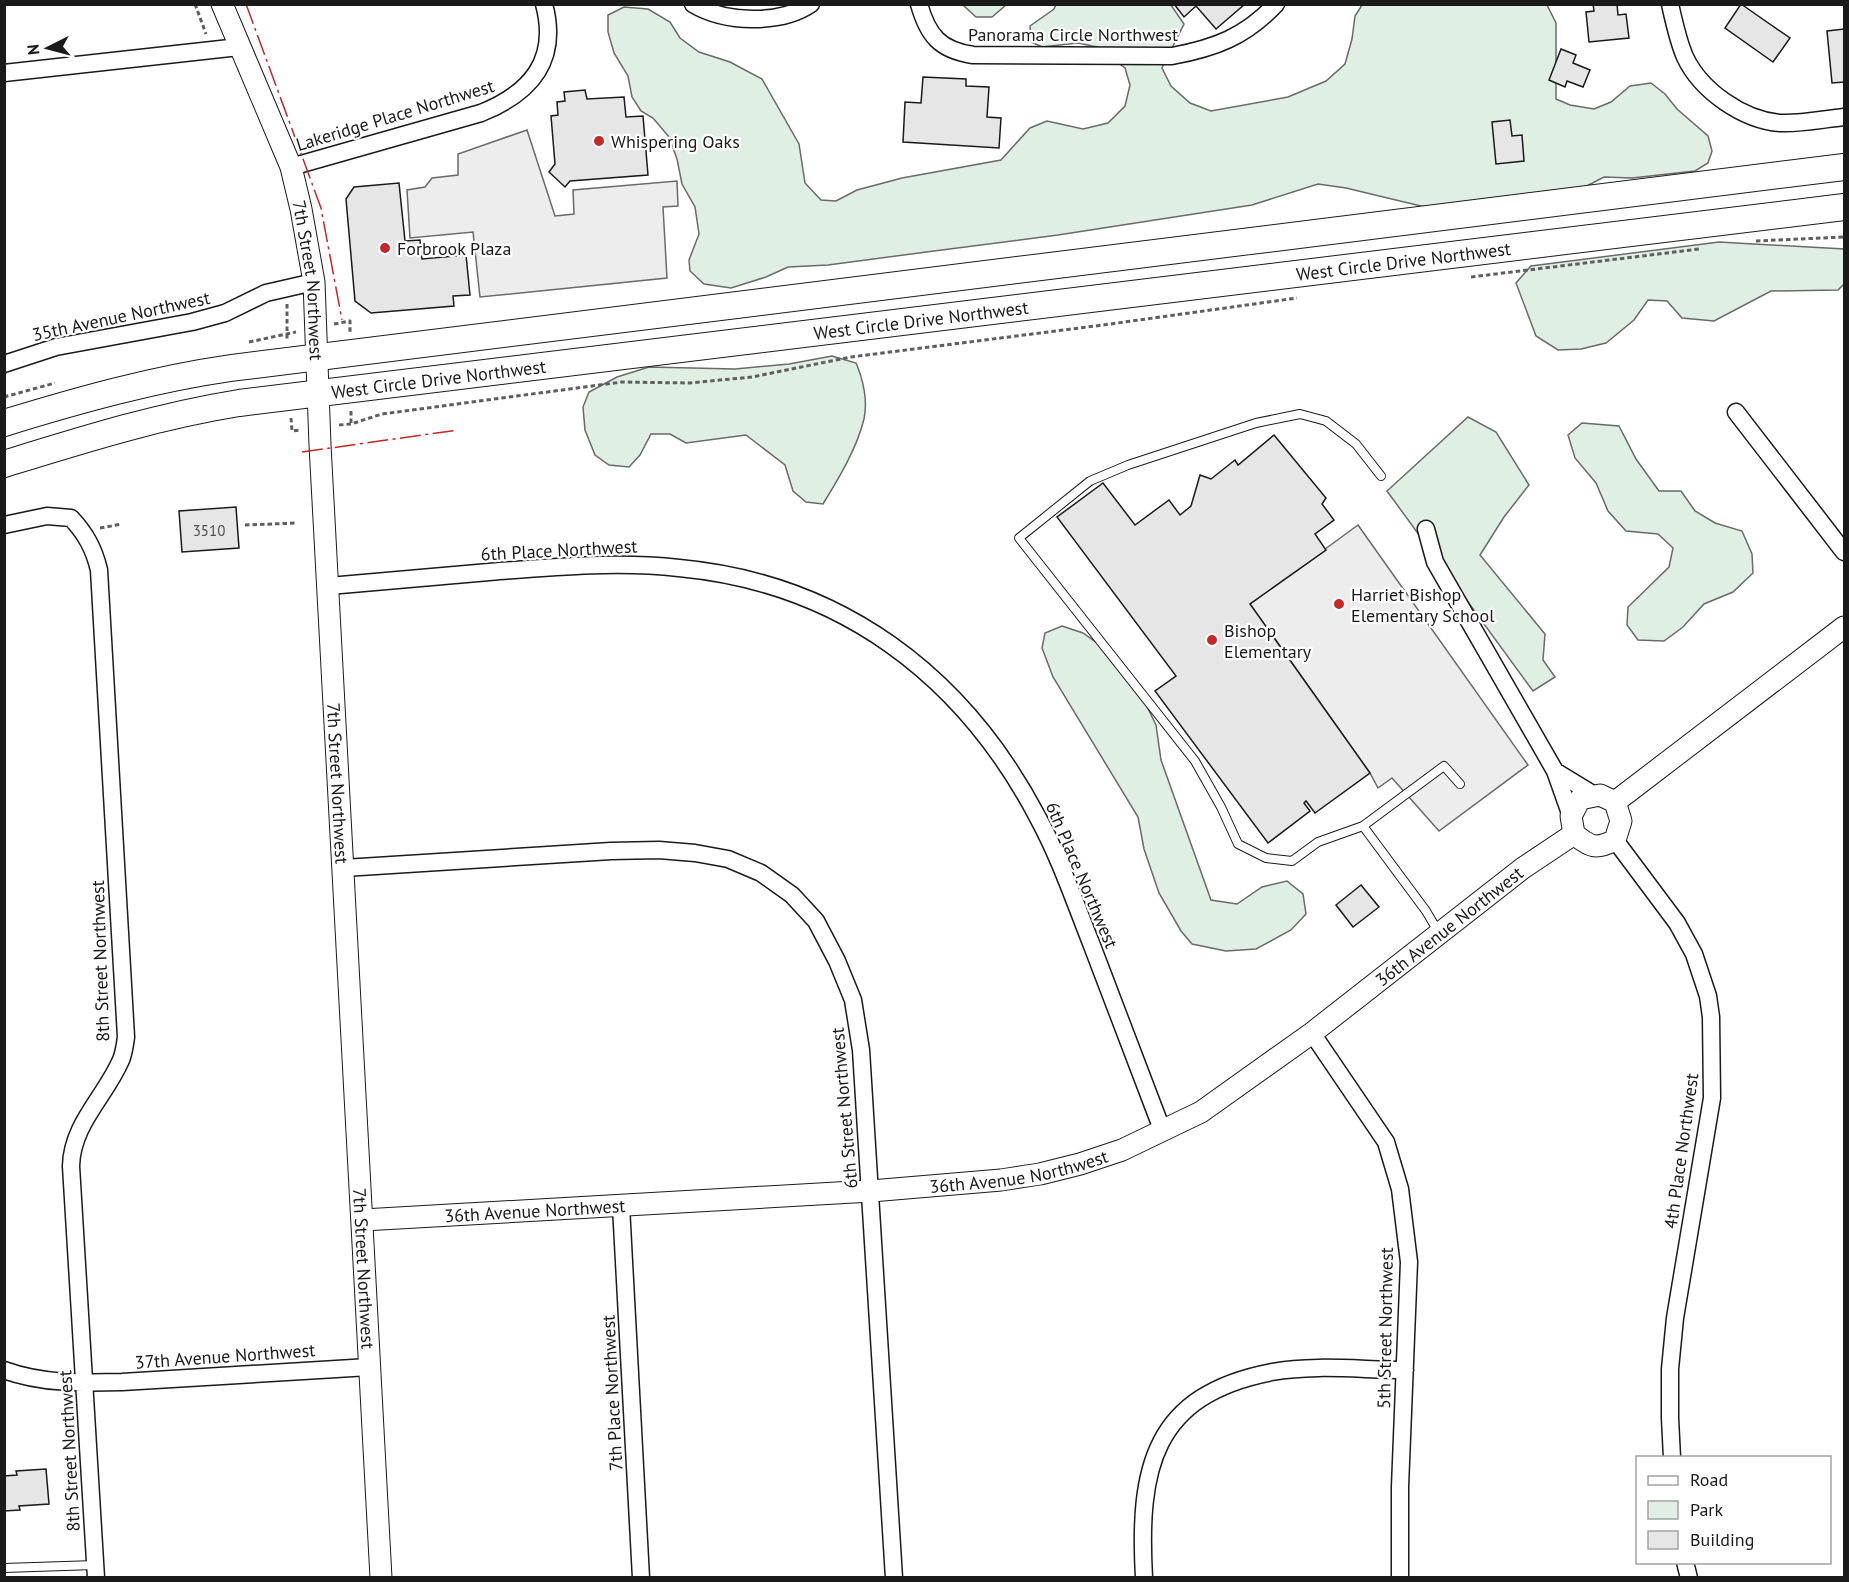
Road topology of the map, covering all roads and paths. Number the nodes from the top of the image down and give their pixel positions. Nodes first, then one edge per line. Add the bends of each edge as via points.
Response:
1 (195, 4) edge
2 (222, 4) edge
3 (544, 4) edge
4 (693, 4) edge
5 (811, 4) edge
6 (919, 4) edge
7 (1276, 4) edge
8 (1670, 4) edge
9 (239, 47) junction
10 (213, 49) junction
11 (4, 73) edge
12 (1845, 117) edge
13 (291, 167) junction
14 (1845, 168) edge
15 (1845, 207) edge
16 (1845, 237) edge
17 (1752, 242) dead end
18 (1705, 248) dead end
19 (1470, 277) dead end
20 (314, 282) junction
21 (1298, 298) dead end
22 (287, 302) dead end
23 (287, 334) dead end
24 (317, 358) junction
25 (4, 364) edge
26 (319, 393) junction
27 (1736, 412) dead end
28 (4, 423) edge
29 (351, 424) dead end
30 (4, 465) edge
31 (1381, 476) dead end
32 (297, 523) dead end
33 (122, 524) dead end
34 (4, 525) edge
35 (245, 525) dead end
36 (98, 529) dead end
37 (1426, 529) dead end
38 (1845, 552) edge
39 (329, 586) junction
40 (1845, 627) edge
41 (1555, 771) junction
42 (1460, 784) dead end
43 (1606, 799) junction
44 (1572, 825) junction
45 (1363, 826) junction
46 (1615, 840) junction
47 (344, 868) junction
48 (1439, 933) junction
49 (1312, 1033) junction
50 (1163, 1132) junction
51 (871, 1191) junction
52 (621, 1206) junction
53 (363, 1220) junction
54 (369, 1367) junction
55 (4, 1370) edge
56 (1405, 1370) junction
57 (84, 1383) junction
58 (1672, 1456) edge
59 (4, 1568) edge
60 (95, 1571) edge
61 (381, 1578) edge
62 (641, 1578) edge
63 (894, 1578) edge
64 (1144, 1578) edge
65 (1400, 1578) edge

1 - 10 path
2 - 9 street, 7th Street Northwest
3 - 13 street, Lakeridge Place Northwest via 548,37 544,60 527,85 508,101 481,113
4 - 5 street via 720,15 761,19
6 - 7 street, Panorama Circle Northwest via 929,32 956,52 1148,56 1200,51 1226,42 1249,29
8 - 12 street via 1685,58 1710,90 1728,104 1779,123
9 - 10 street
9 - 13 street, 7th Street Northwest
10 - 11 street
13 - 20 street, 7th Street Northwest
14 - 24 main road, West Circle Drive Northwest
15 - 26 main road, West Circle Drive Northwest
16 - 17 path
18 - 19 path
20 - 24 street, 7th Street Northwest
20 - 25 street, 35th Avenue Northwest via 266,293 225,313 192,322 56,347
21 - 29 path via 851,357 752,377 689,383 611,383 382,414
22 - 23 path
24 - 26 street, 7th Street Northwest
24 - 28 main road, West Circle Drive Northwest via 159,381
26 - 30 main road, West Circle Drive Northwest via 174,415
26 - 39 street, 7th Street Northwest
27 - 38 street
31 - 45 lane via 1356,444 1326,421 1300,414 1256,423 1090,481 1019,538 1194,761 1238,844 1266,858 1292,861 1318,842
32 - 35 path
33 - 36 path
34 - 57 street, 8th Street Northwest via 47,516 71,518 86,534 99,570 126,1037 114,1074 71,1149
37 - 41 street via 1435,562
39 - 47 street, 7th Street Northwest
39 - 50 street, 6th Place Northwest via 553,567 680,568 744,579 814,600 891,645 937,681 977,724 1007,763 1038,816
40 - 43 street, 36th Avenue Northwest
41 - 43 street
41 - 44 street
42 - 45 lane via 1444,766
43 - 44 street, 36th Avenue Northwest via 1580,799
43 - 46 street via 1621,821
44 - 46 street via 1587,845 1602,847
44 - 48 street, 36th Avenue Northwest
45 - 48 lane
46 - 58 street, 4th Place Northwest via 1677,923 1694,954 1711,1017 1712,1098 1675,1318
47 - 51 street, 6th Street Northwest via 659,850 728,859 761,873 792,895 816,921 853,1000 861,1050
47 - 53 street, 7th Street Northwest
48 - 49 street, 36th Avenue Northwest
49 - 50 street, 36th Avenue Northwest via 1201,1112
49 - 56 street, 5th Street Northwest via 1386,1142 1400,1189 1409,1262
50 - 51 street, 36th Avenue Northwest via 1122,1150 1040,1174
51 - 52 street, 36th Avenue Northwest
51 - 63 street, 6th Street Northwest
52 - 53 street, 36th Avenue Northwest
52 - 62 street, 7th Place Northwest
53 - 54 street, 7th Street Northwest
54 - 57 street, 37th Avenue Northwest
54 - 61 street, 7th Street Northwest
55 - 57 street, 37th Avenue Northwest
56 - 64 street via 1274,1372 1209,1393 1186,1409 1167,1431 1152,1463 1144,1502
56 - 65 street, 5th Street Northwest
57 - 60 street, 8th Street Northwest
59 - 60 lane

